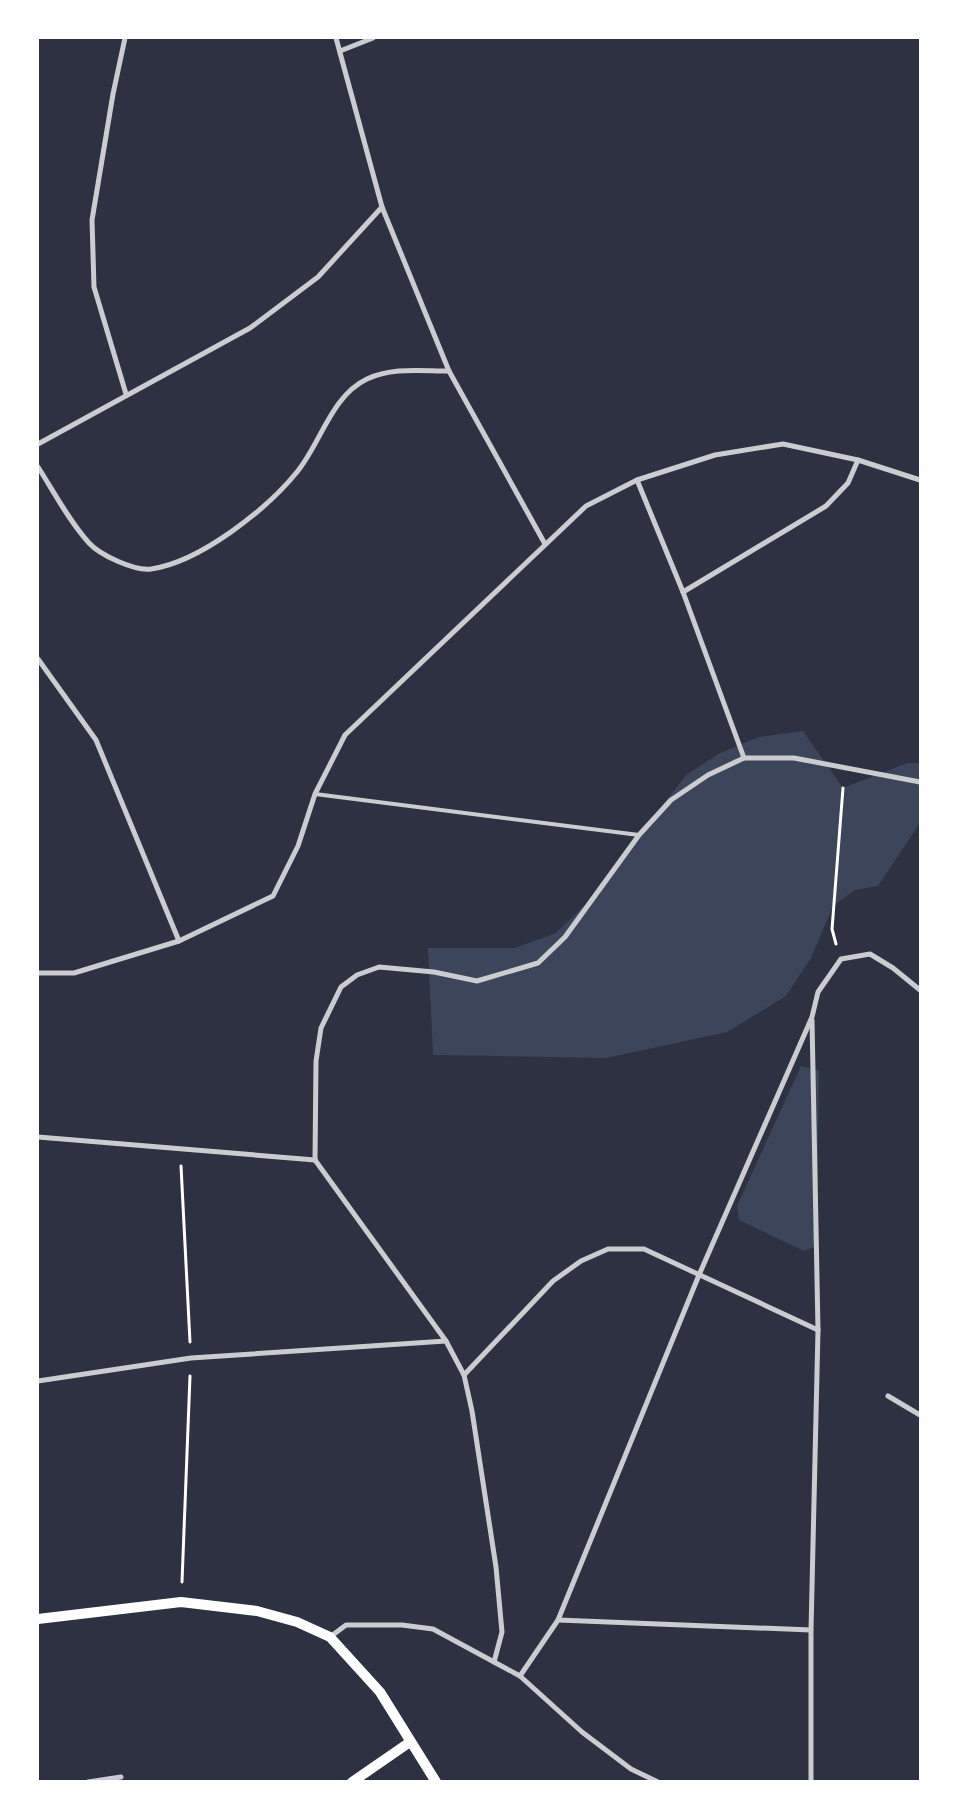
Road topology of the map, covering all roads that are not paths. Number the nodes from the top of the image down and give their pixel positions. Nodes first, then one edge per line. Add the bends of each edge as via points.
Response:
1 (125, 38) edge
2 (336, 38) edge
3 (373, 38) edge
4 (340, 51) junction
5 (382, 207) junction
6 (449, 372) junction
7 (126, 394) junction
8 (38, 444) edge
9 (858, 460) junction
10 (38, 468) edge
11 (637, 480) junction
12 (920, 480) edge
13 (545, 544) junction
14 (683, 592) junction
15 (38, 659) edge
16 (744, 758) junction
17 (920, 782) edge
18 (315, 794) junction
19 (639, 835) junction
20 (179, 941) junction
21 (38, 973) edge
22 (920, 990) edge
23 (812, 1017) junction
24 (38, 1137) edge
25 (315, 1160) junction
26 (699, 1275) junction
27 (818, 1330) junction
28 (446, 1341) junction
29 (464, 1375) junction
30 (38, 1381) edge
31 (888, 1396) dead end
32 (920, 1416) edge
33 (38, 1619) edge
34 (558, 1620) junction
35 (811, 1630) junction
36 (330, 1637) junction
37 (494, 1662) junction
38 (520, 1676) junction
39 (410, 1742) junction
40 (121, 1777) dead end
41 (88, 1782) edge
42 (352, 1782) edge
43 (436, 1782) edge
44 (658, 1782) edge
45 (811, 1782) edge

1 - 7 street via 92,220 94,287
2 - 4 street
3 - 4 street
4 - 5 street
5 - 6 street
5 - 7 street via 318,277 250,328
6 - 10 street via 390,371 366,379 347,394 298,472 244,524 183,560 149,570 123,564 90,544
6 - 13 street
7 - 8 street
9 - 11 street via 783,444 715,455
9 - 12 street
9 - 14 street via 848,483 826,506
11 - 13 street via 586,506
11 - 14 street
13 - 18 street via 345,735
14 - 16 street
15 - 20 street via 96,740
16 - 17 street via 794,758
16 - 19 street via 708,775 671,800
18 - 19 lane
18 - 20 street via 298,846 273,896
19 - 25 street via 565,937 538,963 477,981 379,966 357,975 341,987 321,1028 316,1061
20 - 21 street via 74,973
22 - 23 street via 870,954 841,960 818,992
23 - 26 street
23 - 27 street
24 - 25 street
25 - 28 street
26 - 27 street
26 - 29 street via 644,1249 608,1249 581,1261 554,1281
26 - 34 street
27 - 35 street
28 - 29 street
28 - 30 street via 191,1358
29 - 37 street via 496,1567 502,1632
31 - 32 street
33 - 36 main road via 181,1602 257,1611 297,1622
34 - 35 street
34 - 38 street
35 - 45 street
36 - 37 street via 346,1626 402,1625 434,1629
36 - 39 main road via 380,1692
37 - 38 street
38 - 44 street via 582,1732 631,1769
39 - 42 main road
39 - 43 main road
40 - 41 street

